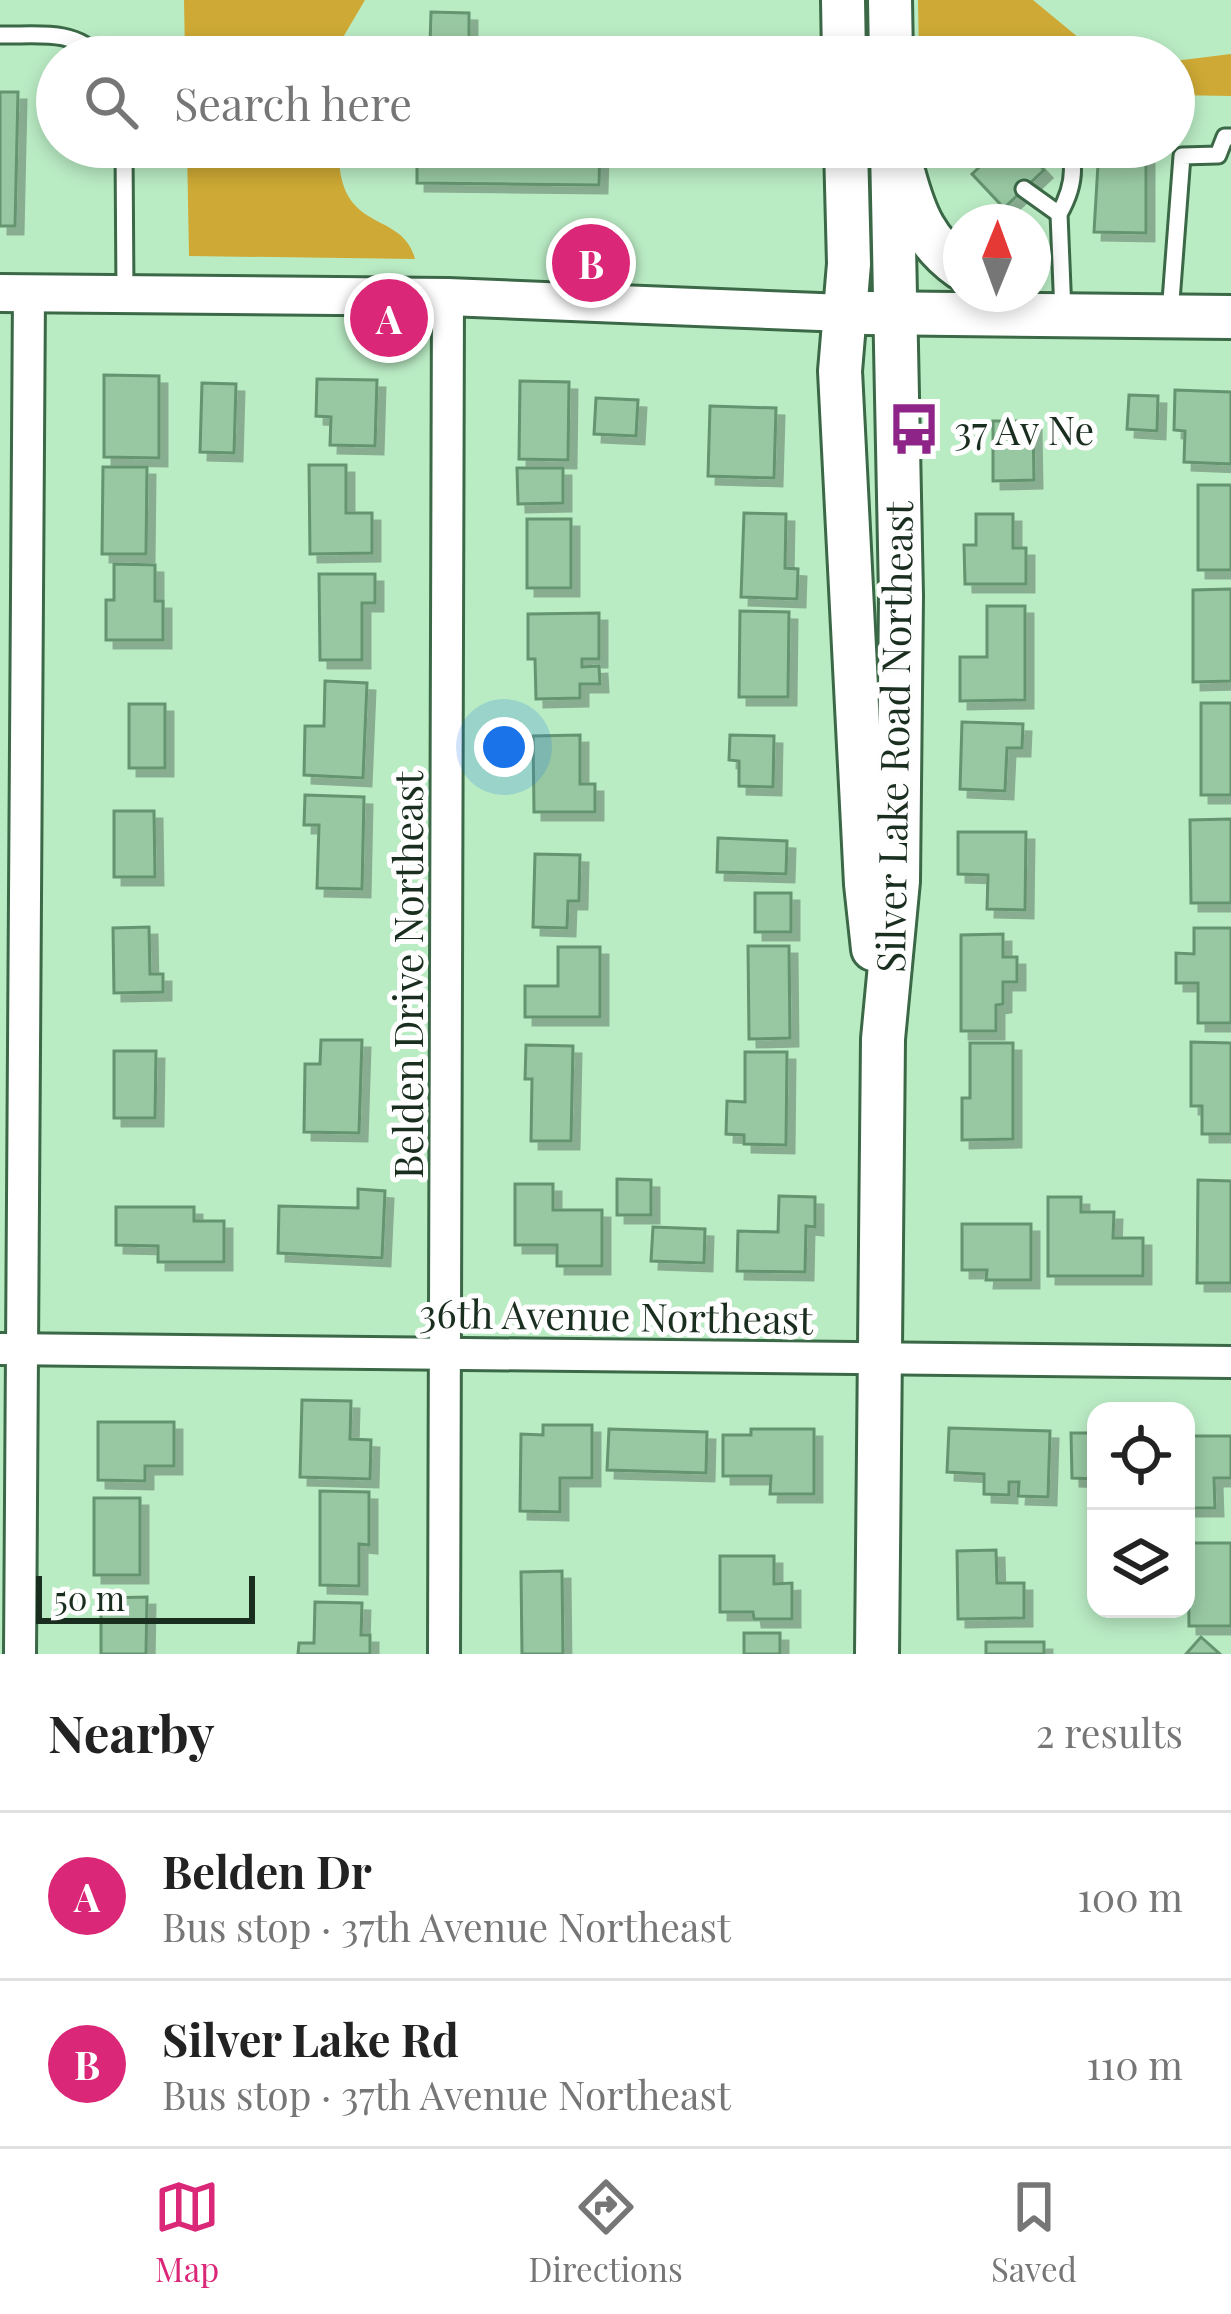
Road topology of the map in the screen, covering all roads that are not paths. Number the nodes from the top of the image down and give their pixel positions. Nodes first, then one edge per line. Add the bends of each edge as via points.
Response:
1 (843, 0) edge
2 (890, 0) edge
3 (0, 34) edge
4 (46, 36) edge
5 (844, 36) edge
6 (891, 36) edge
7 (1231, 137) edge
8 (1195, 155) edge
9 (124, 168) edge
10 (847, 168) edge
11 (894, 168) edge
12 (901, 168) edge
13 (1073, 168) edge
14 (1181, 168) edge
15 (1024, 189) dead end
16 (1059, 214) junction
17 (1051, 244) edge
18 (943, 252) edge
19 (14, 293) edge
20 (124, 294) junction
21 (448, 297) junction
22 (1051, 310) edge
23 (951, 312) edge
24 (844, 313) junction
25 (895, 314) junction
26 (1170, 316) junction
27 (1231, 317) edge
28 (883, 1039) junction
29 (11, 1349) edge
30 (445, 1351) junction
31 (878, 1357) junction
32 (1231, 1361) edge
33 (20, 1654) edge
34 (444, 1654) edge
35 (877, 1654) edge

1 - 5 main road
2 - 6 main road
3 - 4 lane
7 - 8 lane via 1218,155
9 - 20 lane
10 - 24 main road, Silver Lake Road Northeast
11 - 25 main road, Silver Lake Road Northeast
12 - 18 main road via 916,217
13 - 16 lane
14 - 26 lane
15 - 16 lane
16 - 17 lane
19 - 20 street
19 - 29 street
20 - 21 street
21 - 24 street
21 - 30 street, Belden Drive Northeast
22 - 26 main road
23 - 25 main road
24 - 25 main road
24 - 28 main road, Silver Lake Road Northeast via 840,371 865,862
25 - 28 main road, Silver Lake Road Northeast via 898,881
26 - 27 main road
28 - 31 main road, Silver Lake Road Northeast
29 - 30 street, 36th Avenue Northeast
29 - 33 street
30 - 31 street, 36th Avenue Northeast
30 - 34 street, Belden Drive Northeast
31 - 32 street, 36th Avenue Northeast
31 - 35 main road, Silver Lake Road Northeast

